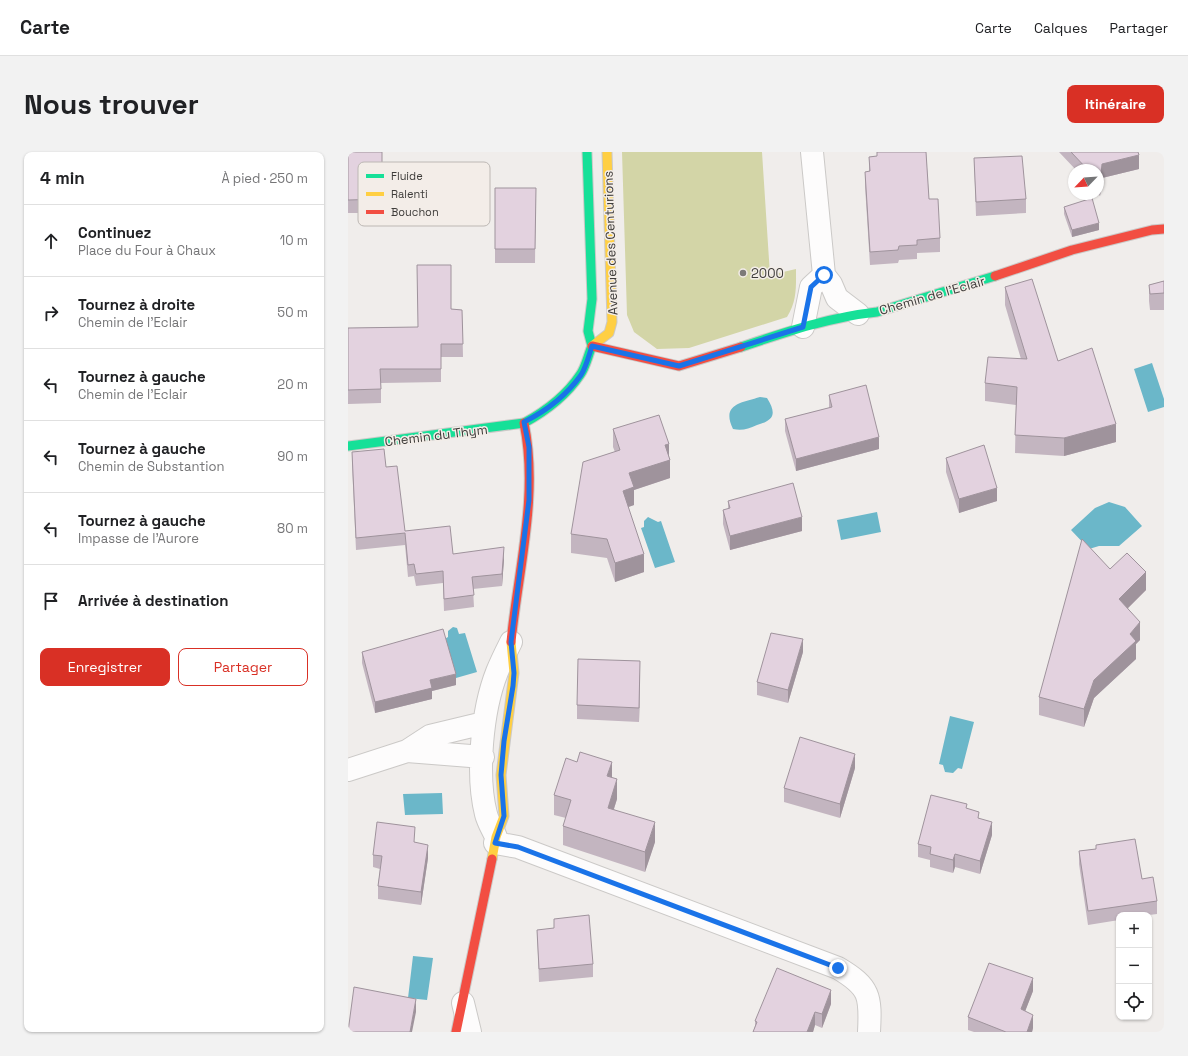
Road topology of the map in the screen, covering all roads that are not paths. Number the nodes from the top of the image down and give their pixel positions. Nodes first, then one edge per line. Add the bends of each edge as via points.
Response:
1 (586, 152) edge
2 (607, 152) edge
3 (812, 152) edge
4 (1164, 229) edge
5 (824, 275) junction
6 (858, 314) junction
7 (803, 327) junction
8 (592, 346) junction
9 (524, 422) junction
10 (348, 446) edge
11 (511, 642) junction
12 (484, 723) junction
13 (504, 741) junction
14 (407, 751) junction
15 (483, 757) junction
16 (348, 770) edge
17 (495, 840) junction
18 (463, 1003) junction
19 (456, 1032) edge
20 (470, 1032) edge
21 (869, 1032) edge

1 - 8 street, Avenue des Centurions via 592,299 588,331
2 - 8 street, Avenue des Centurions via 612,322 609,333
3 - 5 street
4 - 6 street, Chemin de l'Eclair via 1072,250 877,312
5 - 6 street via 837,298
5 - 7 street via 811,287
6 - 7 street, Chemin de l'Eclair
7 - 8 street, Chemin de l'Eclair via 679,366
8 - 9 street via 582,374 559,400 544,412
9 - 10 street, Chemin du Thym
9 - 11 street via 529,447 529,500
11 - 12 street via 497,673
11 - 13 street via 514,673
12 - 13 street via 496,728
12 - 14 street via 430,736
12 - 15 street
13 - 15 street
13 - 17 street via 501,775 504,816
14 - 15 street
14 - 16 street
15 - 17 street via 486,816
17 - 18 street
17 - 21 street via 838,968 855,977 865,988 870,1007
18 - 19 street
18 - 20 street

